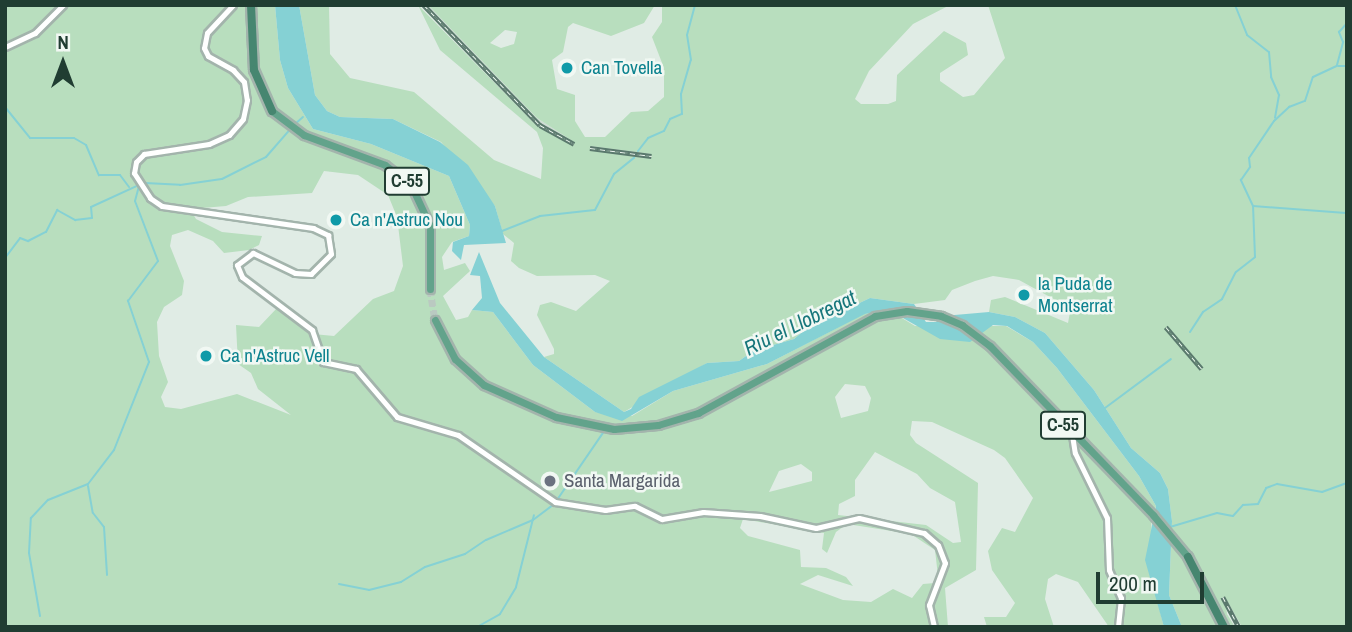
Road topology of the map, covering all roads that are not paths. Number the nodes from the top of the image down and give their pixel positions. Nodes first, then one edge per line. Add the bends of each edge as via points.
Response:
1 (63, 5) edge
2 (233, 5) edge
3 (251, 5) edge
4 (5, 47) edge
5 (275, 113) joint
6 (430, 289) tunnel mouth
7 (435, 320) tunnel mouth
8 (1072, 435) junction
9 (1186, 555) joint
10 (933, 627) edge
11 (1118, 627) edge
12 (1222, 627) edge

1 - 4 street via 35,33
2 - 10 street via 207,33 204,48 208,56 244,82 243,119 229,135 209,144 144,154 134,173 149,196 163,205 326,233 332,251 311,274 295,273 253,253 239,261 239,272 312,330 323,362 359,371 397,416 458,435 556,502 605,510 635,506 659,519 703,512 760,516 819,528 859,518 920,532 938,544 945,563 929,605
3 - 5 highway, C-55 via 254,70 259,89
5 - 6 main road, C-55 via 304,135 385,165 411,185 430,226
7 - 8 main road, C-55 via 446,346 470,375 538,410 590,426 647,427 711,407 836,333 890,312 922,312 962,325 989,346
8 - 9 main road, C-55
8 - 11 street via 1075,453 1107,518 1109,570 1121,598
9 - 12 highway, C-55

